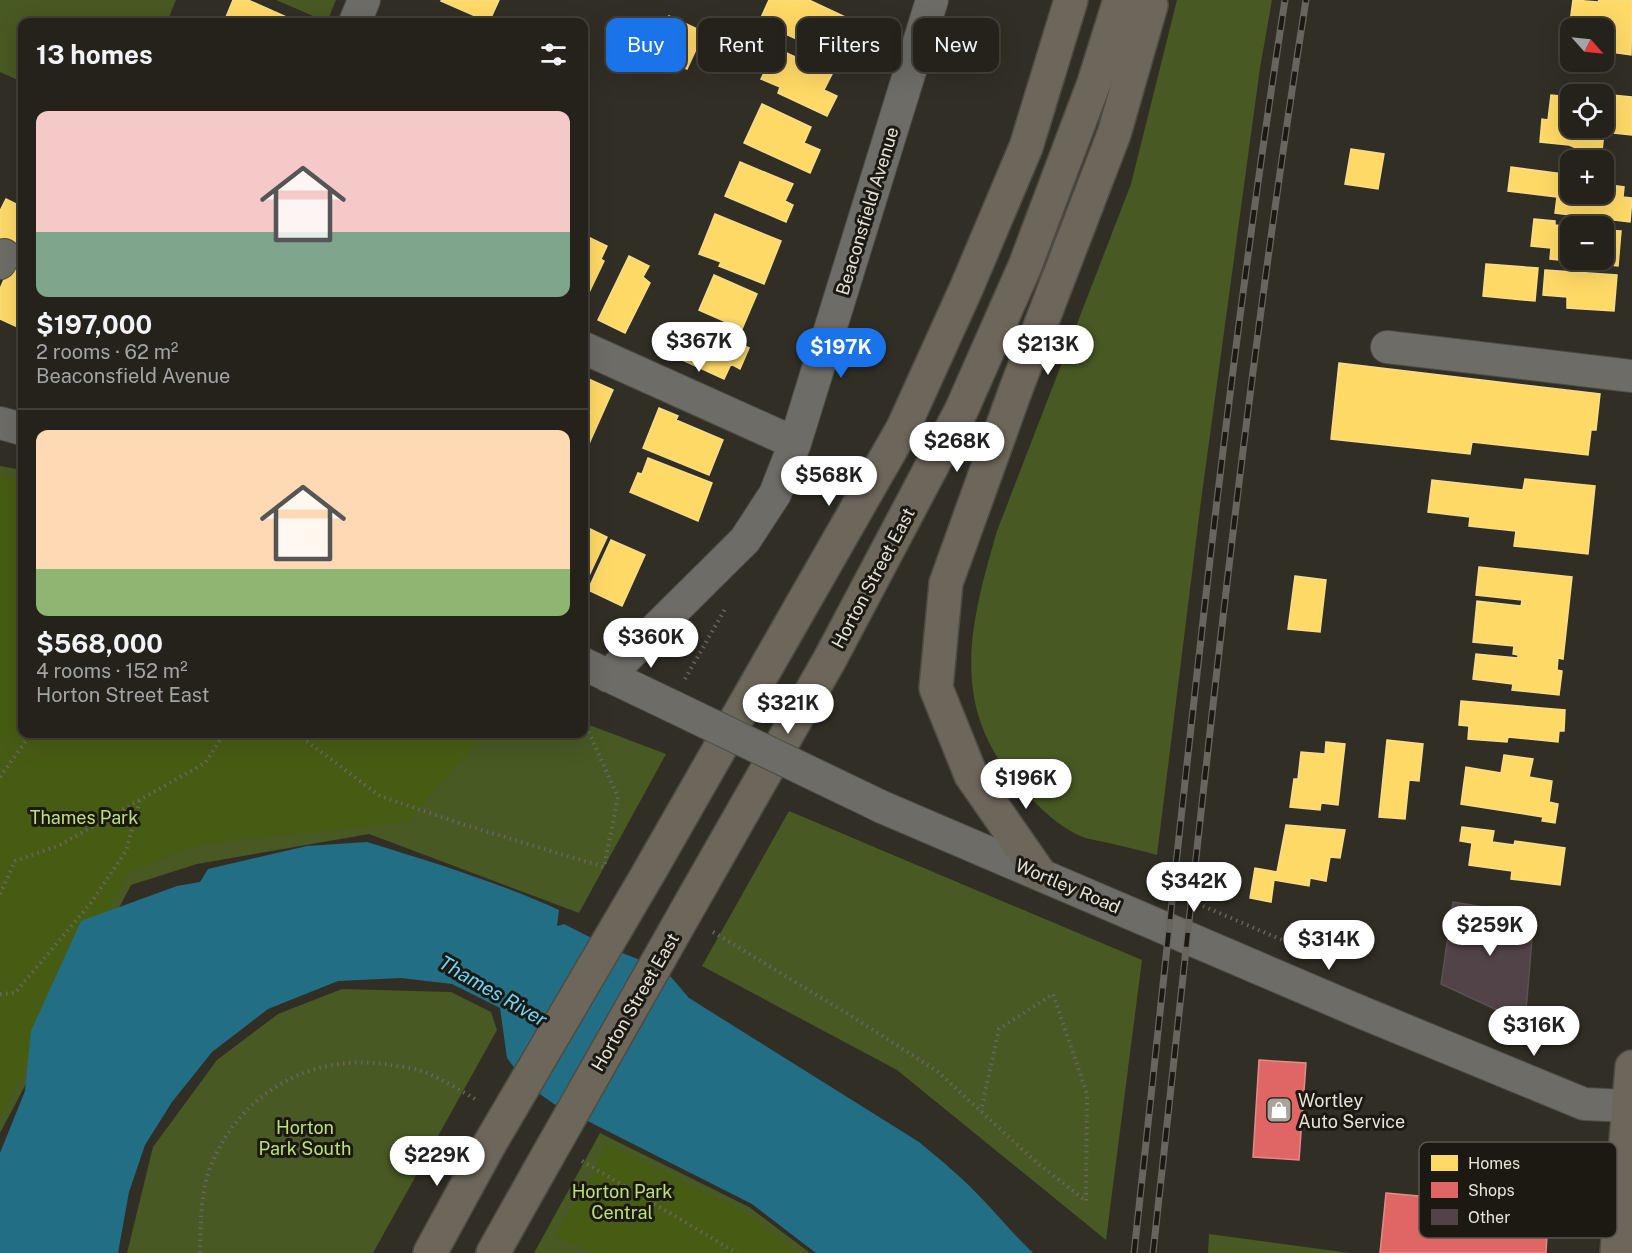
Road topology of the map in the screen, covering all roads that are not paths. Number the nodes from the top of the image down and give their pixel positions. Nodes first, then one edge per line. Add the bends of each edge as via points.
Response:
1 (364, 0) edge
2 (932, 0) edge
3 (1071, 0) edge
4 (1120, 0) edge
5 (1149, 0) edge
6 (357, 18) edge
7 (1387, 347) dead end
8 (588, 350) edge
9 (1632, 376) edge
10 (0, 423) edge
11 (18, 428) edge
12 (795, 443) junction
13 (596, 670) edge
14 (1040, 873) junction
15 (1632, 1067) edge
16 (1628, 1106) junction
17 (430, 1253) edge
18 (493, 1253) edge
19 (1617, 1253) edge

1 - 6 street
2 - 12 street, Beaconsfield Avenue
3 - 17 main road, bridge via 1026,147 903,428
4 - 18 main road, Horton Street East, bridge via 1094,83 1025,266 961,411 699,914 538,1173
5 - 14 main road via 1151,5 1114,135 946,583 936,688 971,776
7 - 9 street
8 - 12 street
10 - 11 street
12 - 13 street, Beaconsfield Avenue via 776,494 745,540
13 - 14 street, Wortley Road, bridge via 882,807
14 - 16 street, Wortley Road via 1383,1022 1584,1104
15 - 16 main road
16 - 19 main road

